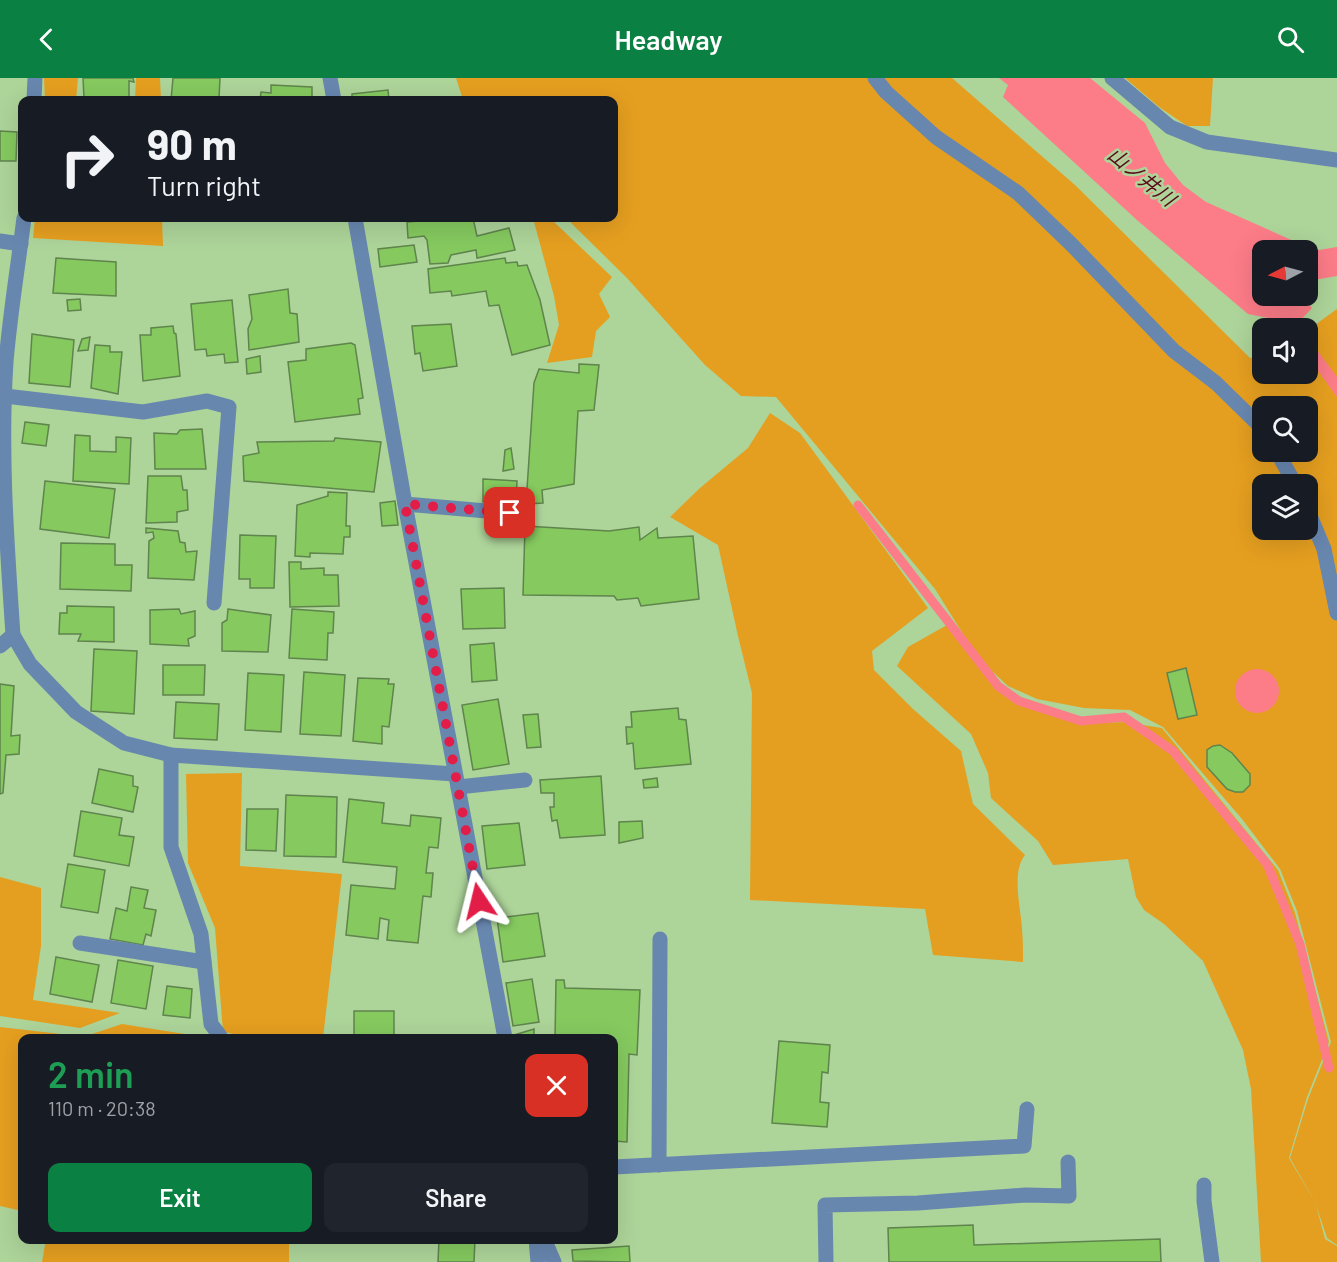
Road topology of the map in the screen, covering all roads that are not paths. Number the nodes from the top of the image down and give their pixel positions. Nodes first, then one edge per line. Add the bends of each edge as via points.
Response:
1 (35, 78) edge
2 (330, 78) edge
3 (875, 78) edge
4 (1112, 78) edge
5 (34, 96) edge
6 (333, 96) edge
7 (1337, 160) edge
8 (24, 222) edge
9 (356, 222) edge
10 (0, 241) edge
11 (21, 244) junction
12 (5, 396) junction
13 (1252, 418) edge
14 (405, 504) junction
15 (510, 513) dead end
16 (1318, 535) edge
17 (214, 603) dead end
18 (1337, 613) edge
19 (13, 635) junction
20 (0, 646) edge
21 (171, 754) junction
22 (456, 780) junction
23 (525, 780) dead end
24 (660, 939) dead end
25 (80, 943) dead end
26 (204, 962) junction
27 (218, 1034) edge
28 (504, 1034) edge
29 (1027, 1109) dead end
30 (1068, 1162) dead end
31 (659, 1165) junction
32 (618, 1167) edge
33 (1204, 1185) dead end
34 (536, 1244) edge
35 (546, 1244) edge
36 (538, 1262) edge
37 (554, 1262) edge
38 (826, 1262) edge
39 (1212, 1262) edge

1 - 5 street
2 - 6 street
3 - 13 street via 936,137 1018,193 1174,351
4 - 7 street via 1170,127 1207,142
8 - 11 street
9 - 14 street
10 - 11 street
11 - 12 street
12 - 17 street via 142,412 207,401 229,407
12 - 19 street via 3,478
14 - 15 street
14 - 22 street
16 - 18 street
19 - 20 street
19 - 21 street via 30,664 76,712 124,743
21 - 22 street
21 - 26 street via 171,847 201,934
22 - 23 street
22 - 28 street
24 - 31 street
25 - 26 street
26 - 27 street via 211,1024
29 - 31 street via 1024,1146
30 - 38 street via 1069,1196 825,1205
31 - 32 street
33 - 39 street
34 - 36 street
35 - 37 street

